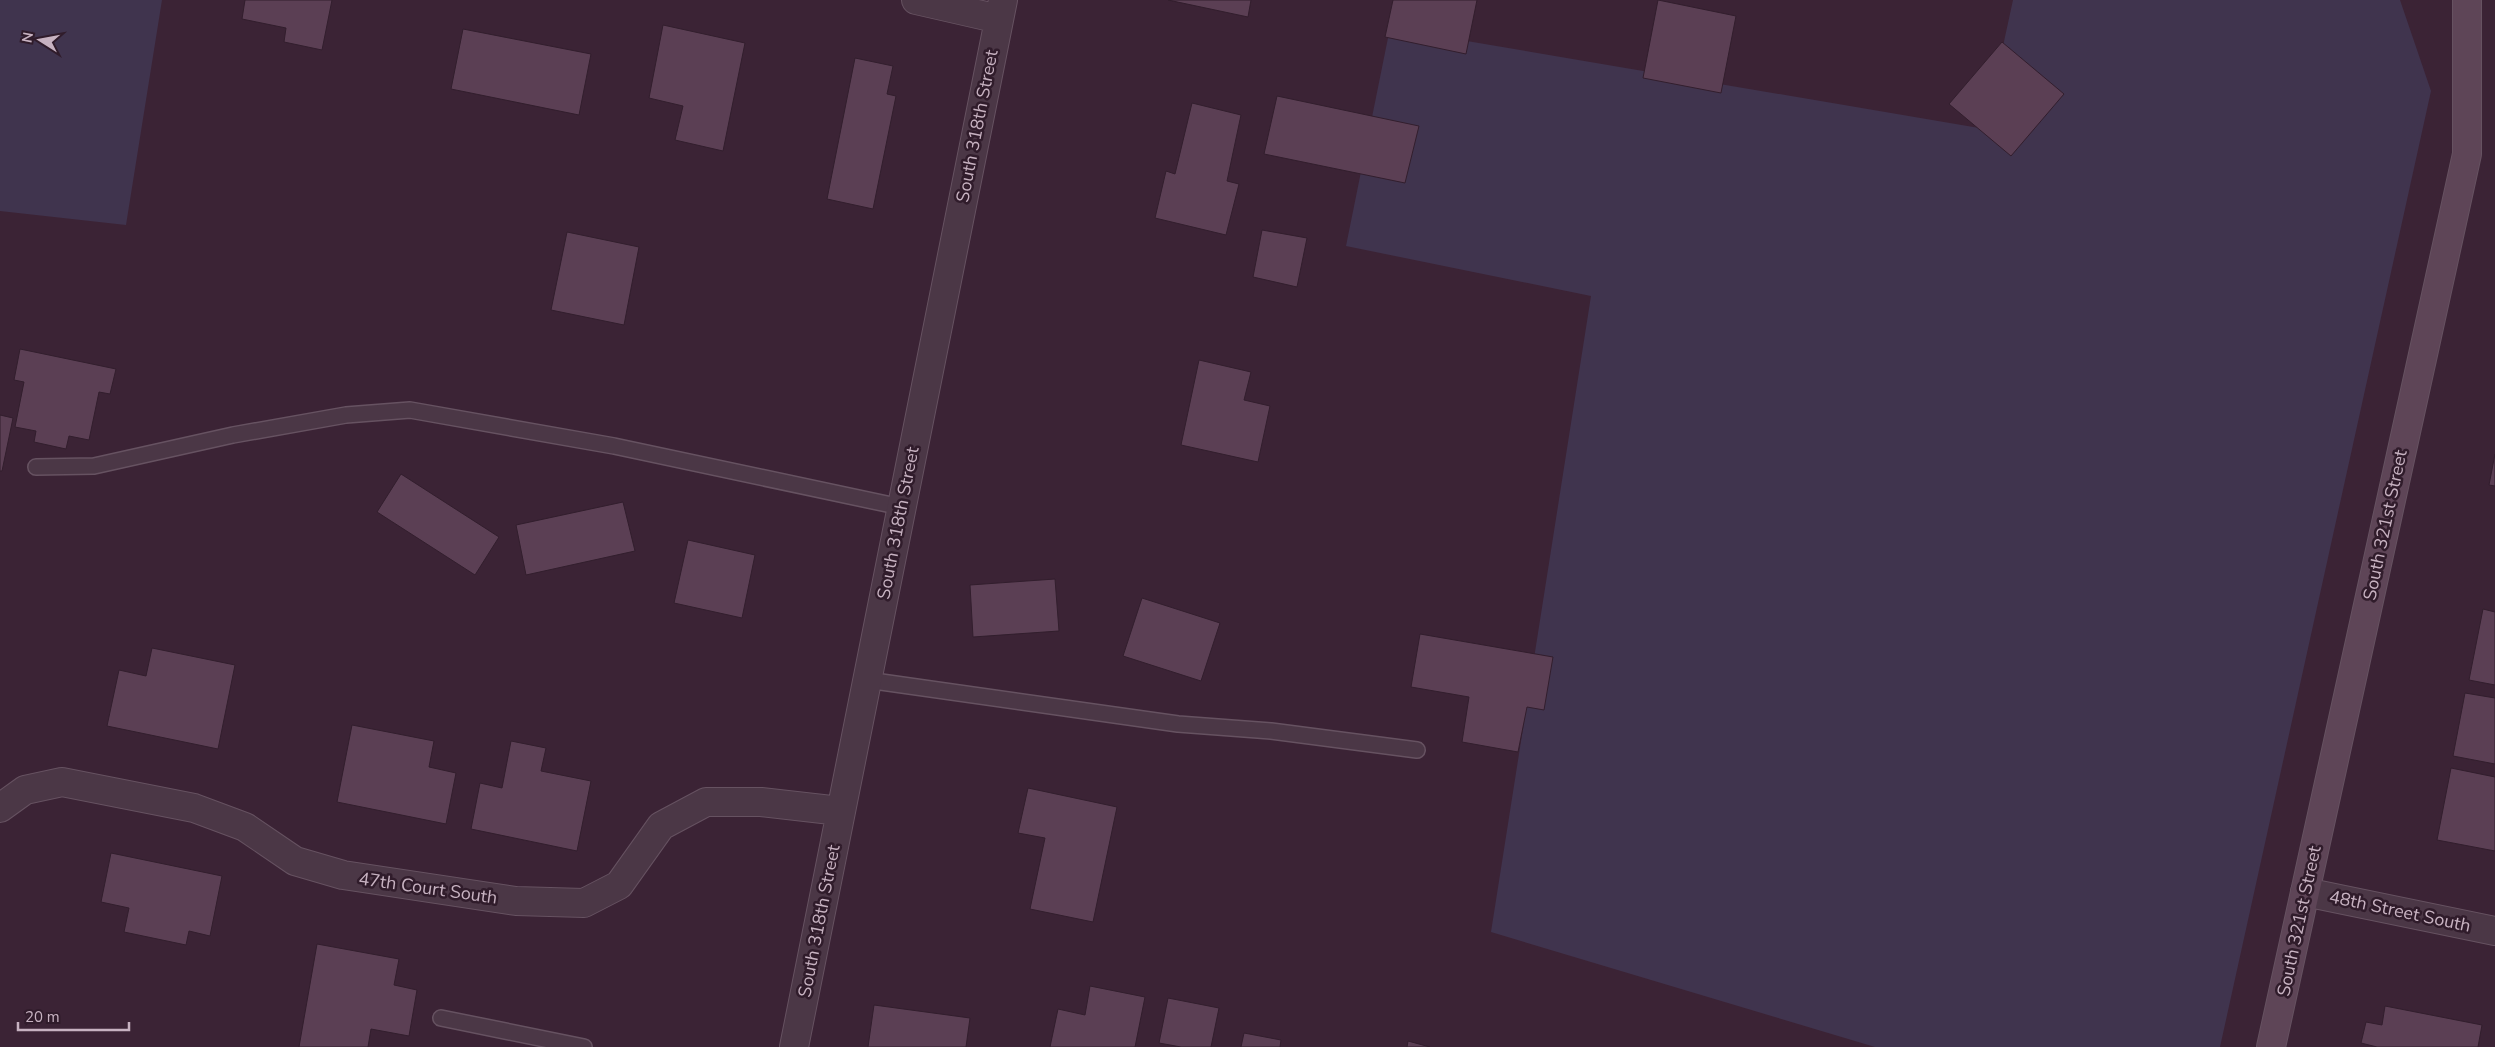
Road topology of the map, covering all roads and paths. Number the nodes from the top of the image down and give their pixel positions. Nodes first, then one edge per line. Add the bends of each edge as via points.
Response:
1 (916, 0) edge
2 (2467, 0) edge
3 (1001, 10) edge
4 (36, 466) dead end
5 (901, 508) junction
6 (867, 680) junction
7 (1417, 750) dead end
8 (0, 808) edge
9 (840, 811) junction
10 (2305, 892) junction
11 (2495, 931) edge
12 (441, 1018) dead end
13 (584, 1047) edge
14 (794, 1047) edge
15 (2271, 1047) edge

1 - 3 street
2 - 10 main road, South 321st Street via 2467,154
3 - 5 street, South 318th Street
4 - 5 lane via 94,466 346,414 410,410 614,446
5 - 6 street, South 318th Street
6 - 7 lane via 1178,724 1271,730
6 - 9 street, South 318th Street
8 - 9 street, 47th Court South via 25,790 62,782 194,808 245,827 295,861 343,875 516,901 584,903 619,885 662,826 706,802 761,802
9 - 14 street, South 318th Street
10 - 11 street, 48th Street South
10 - 15 main road, South 321st Street
12 - 13 lane

